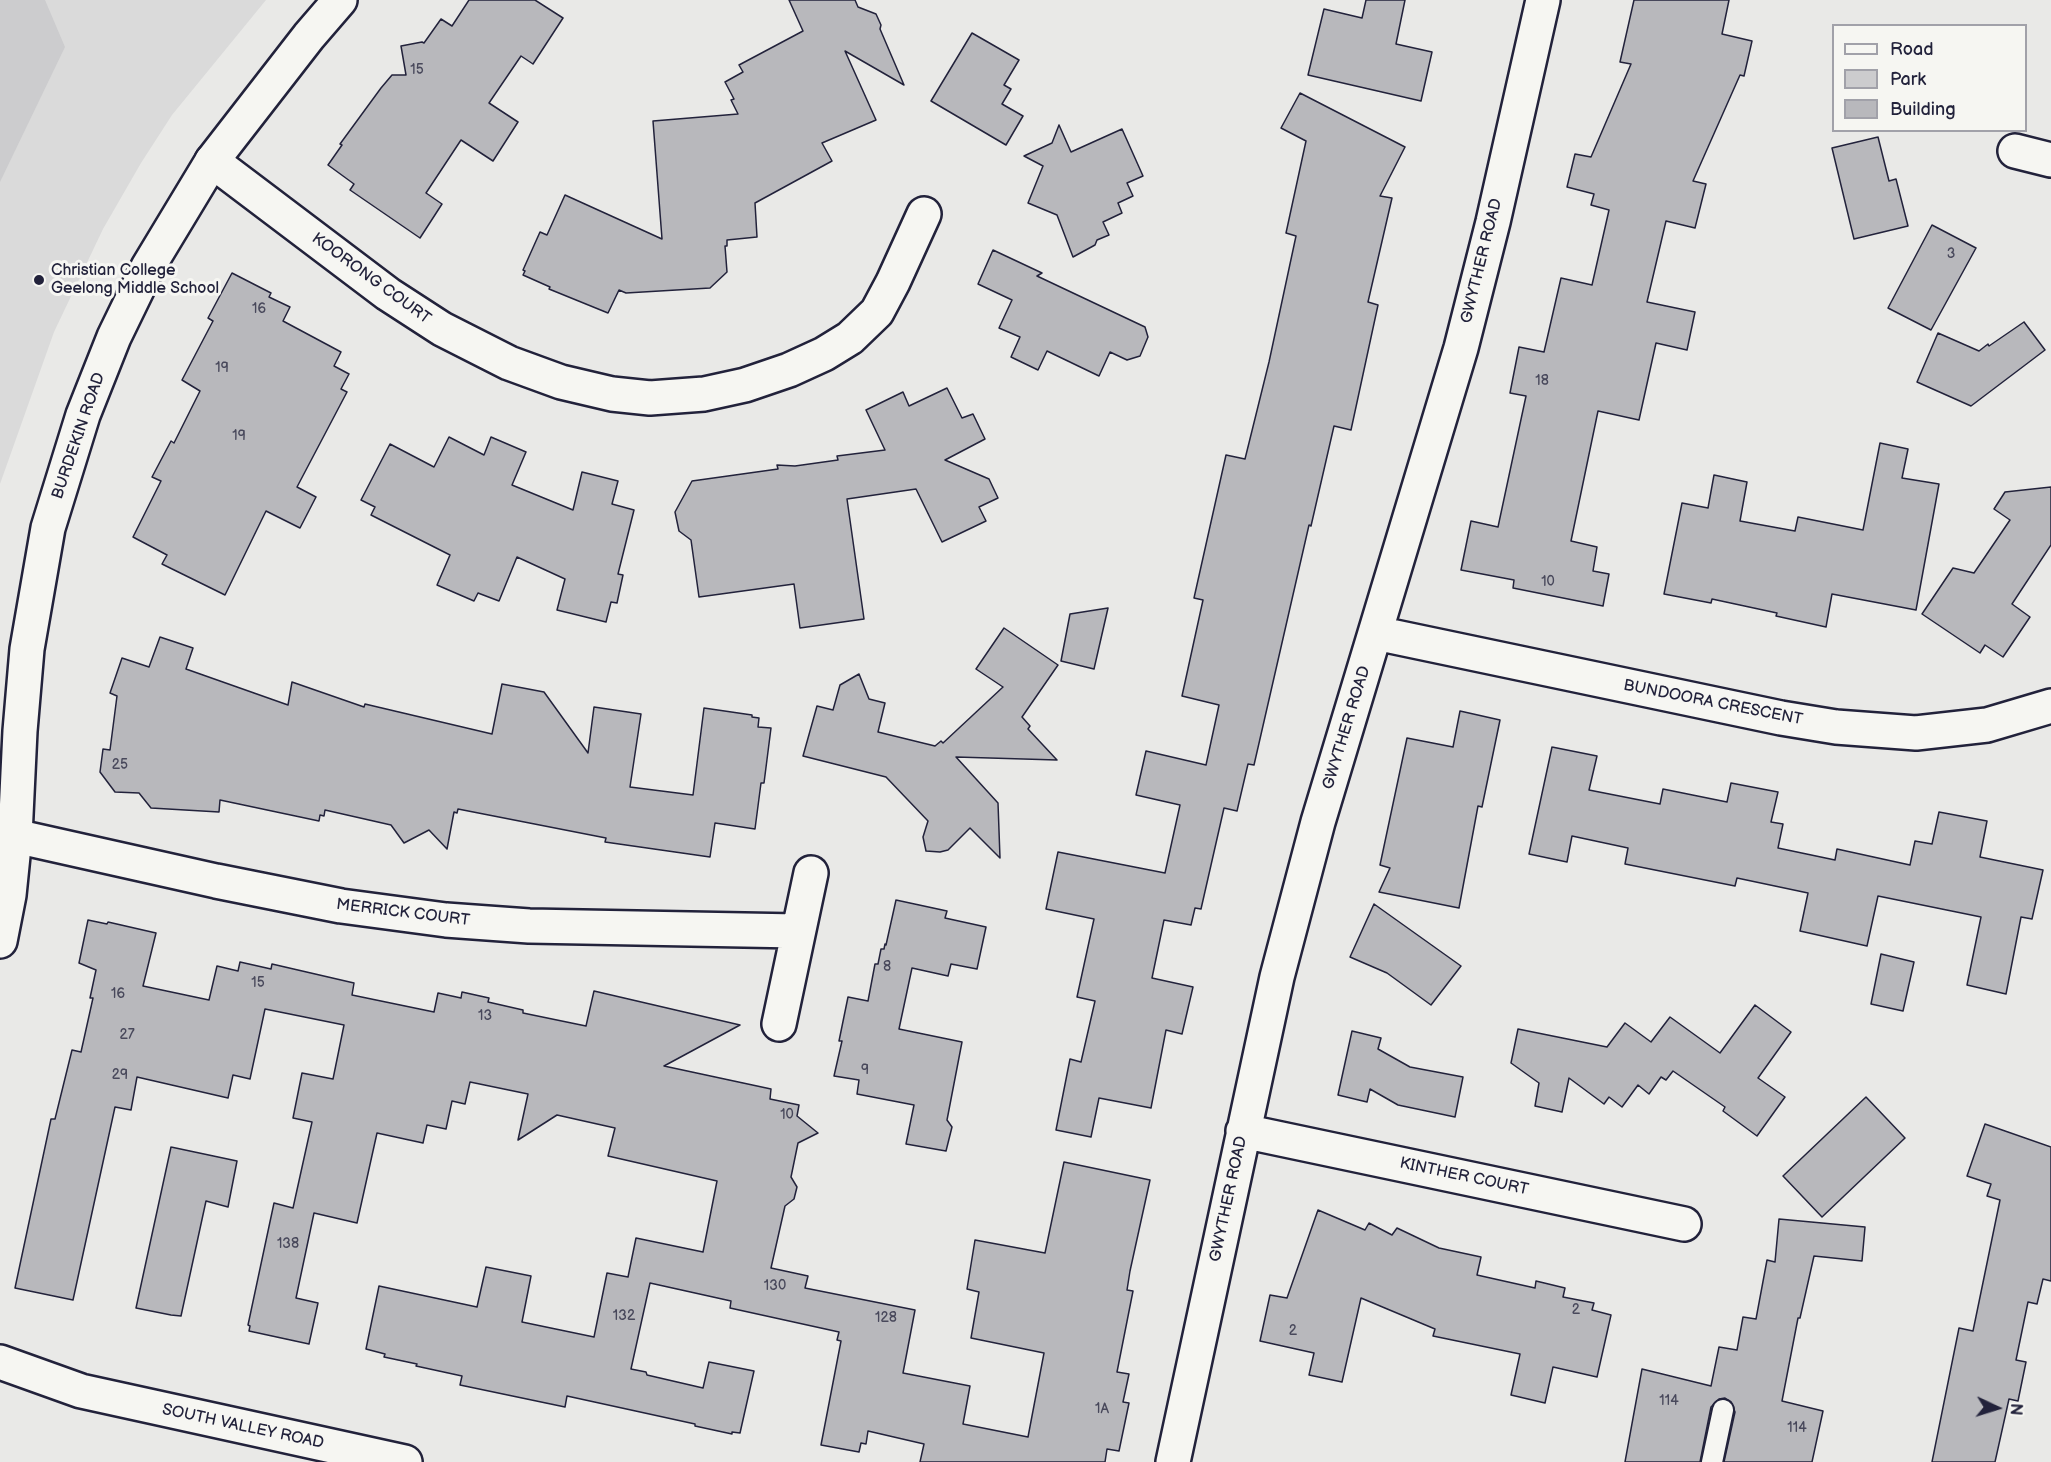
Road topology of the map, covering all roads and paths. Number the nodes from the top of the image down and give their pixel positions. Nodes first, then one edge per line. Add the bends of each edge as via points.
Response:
1 (340, 0) edge
2 (1543, 0) edge
3 (2015, 151) dead end
4 (2051, 159) edge
5 (212, 161) junction
6 (924, 214) dead end
7 (1376, 633) junction
8 (2051, 706) edge
9 (11, 819) edge
10 (811, 873) dead end
11 (798, 931) junction
12 (0, 941) edge
13 (779, 1024) dead end
14 (1244, 1131) junction
15 (1684, 1224) dead end
16 (0, 1362) edge
17 (0, 1387) edge
18 (81, 1391) junction
19 (1724, 1410) dead end
20 (365, 1458) edge
21 (405, 1462) edge
22 (1173, 1462) edge
23 (1712, 1462) edge

1 - 5 street, BURDEKIN ROAD
2 - 7 street, GWYTHER ROAD via 1461,348
3 - 4 street
5 - 6 street, KOORONG COURT via 388,294 442,329 509,363 561,382 650,398 704,394 745,385 824,354 850,338 877,312
5 - 9 street, BURDEKIN ROAD via 148,267 114,337 83,415 48,528 27,650
7 - 8 street, BUNDOORA CRESCENT via 1836,727 1916,733 1987,725
7 - 14 street, GWYTHER ROAD via 1315,833 1277,977
9 - 11 street, MERRICK COURT via 250,888 341,906 529,926
9 - 12 street, BURDEKIN ROAD via 9,895
10 - 11 street
11 - 13 street
14 - 15 street, KINTHER COURT
14 - 22 street, GWYTHER ROAD
16 - 18 street, SOUTH VALLEY ROAD
17 - 18 street, SOUTH VALLEY ROAD
18 - 20 street, SOUTH VALLEY ROAD
19 - 23 lane
20 - 21 street, SOUTH VALLEY ROAD

